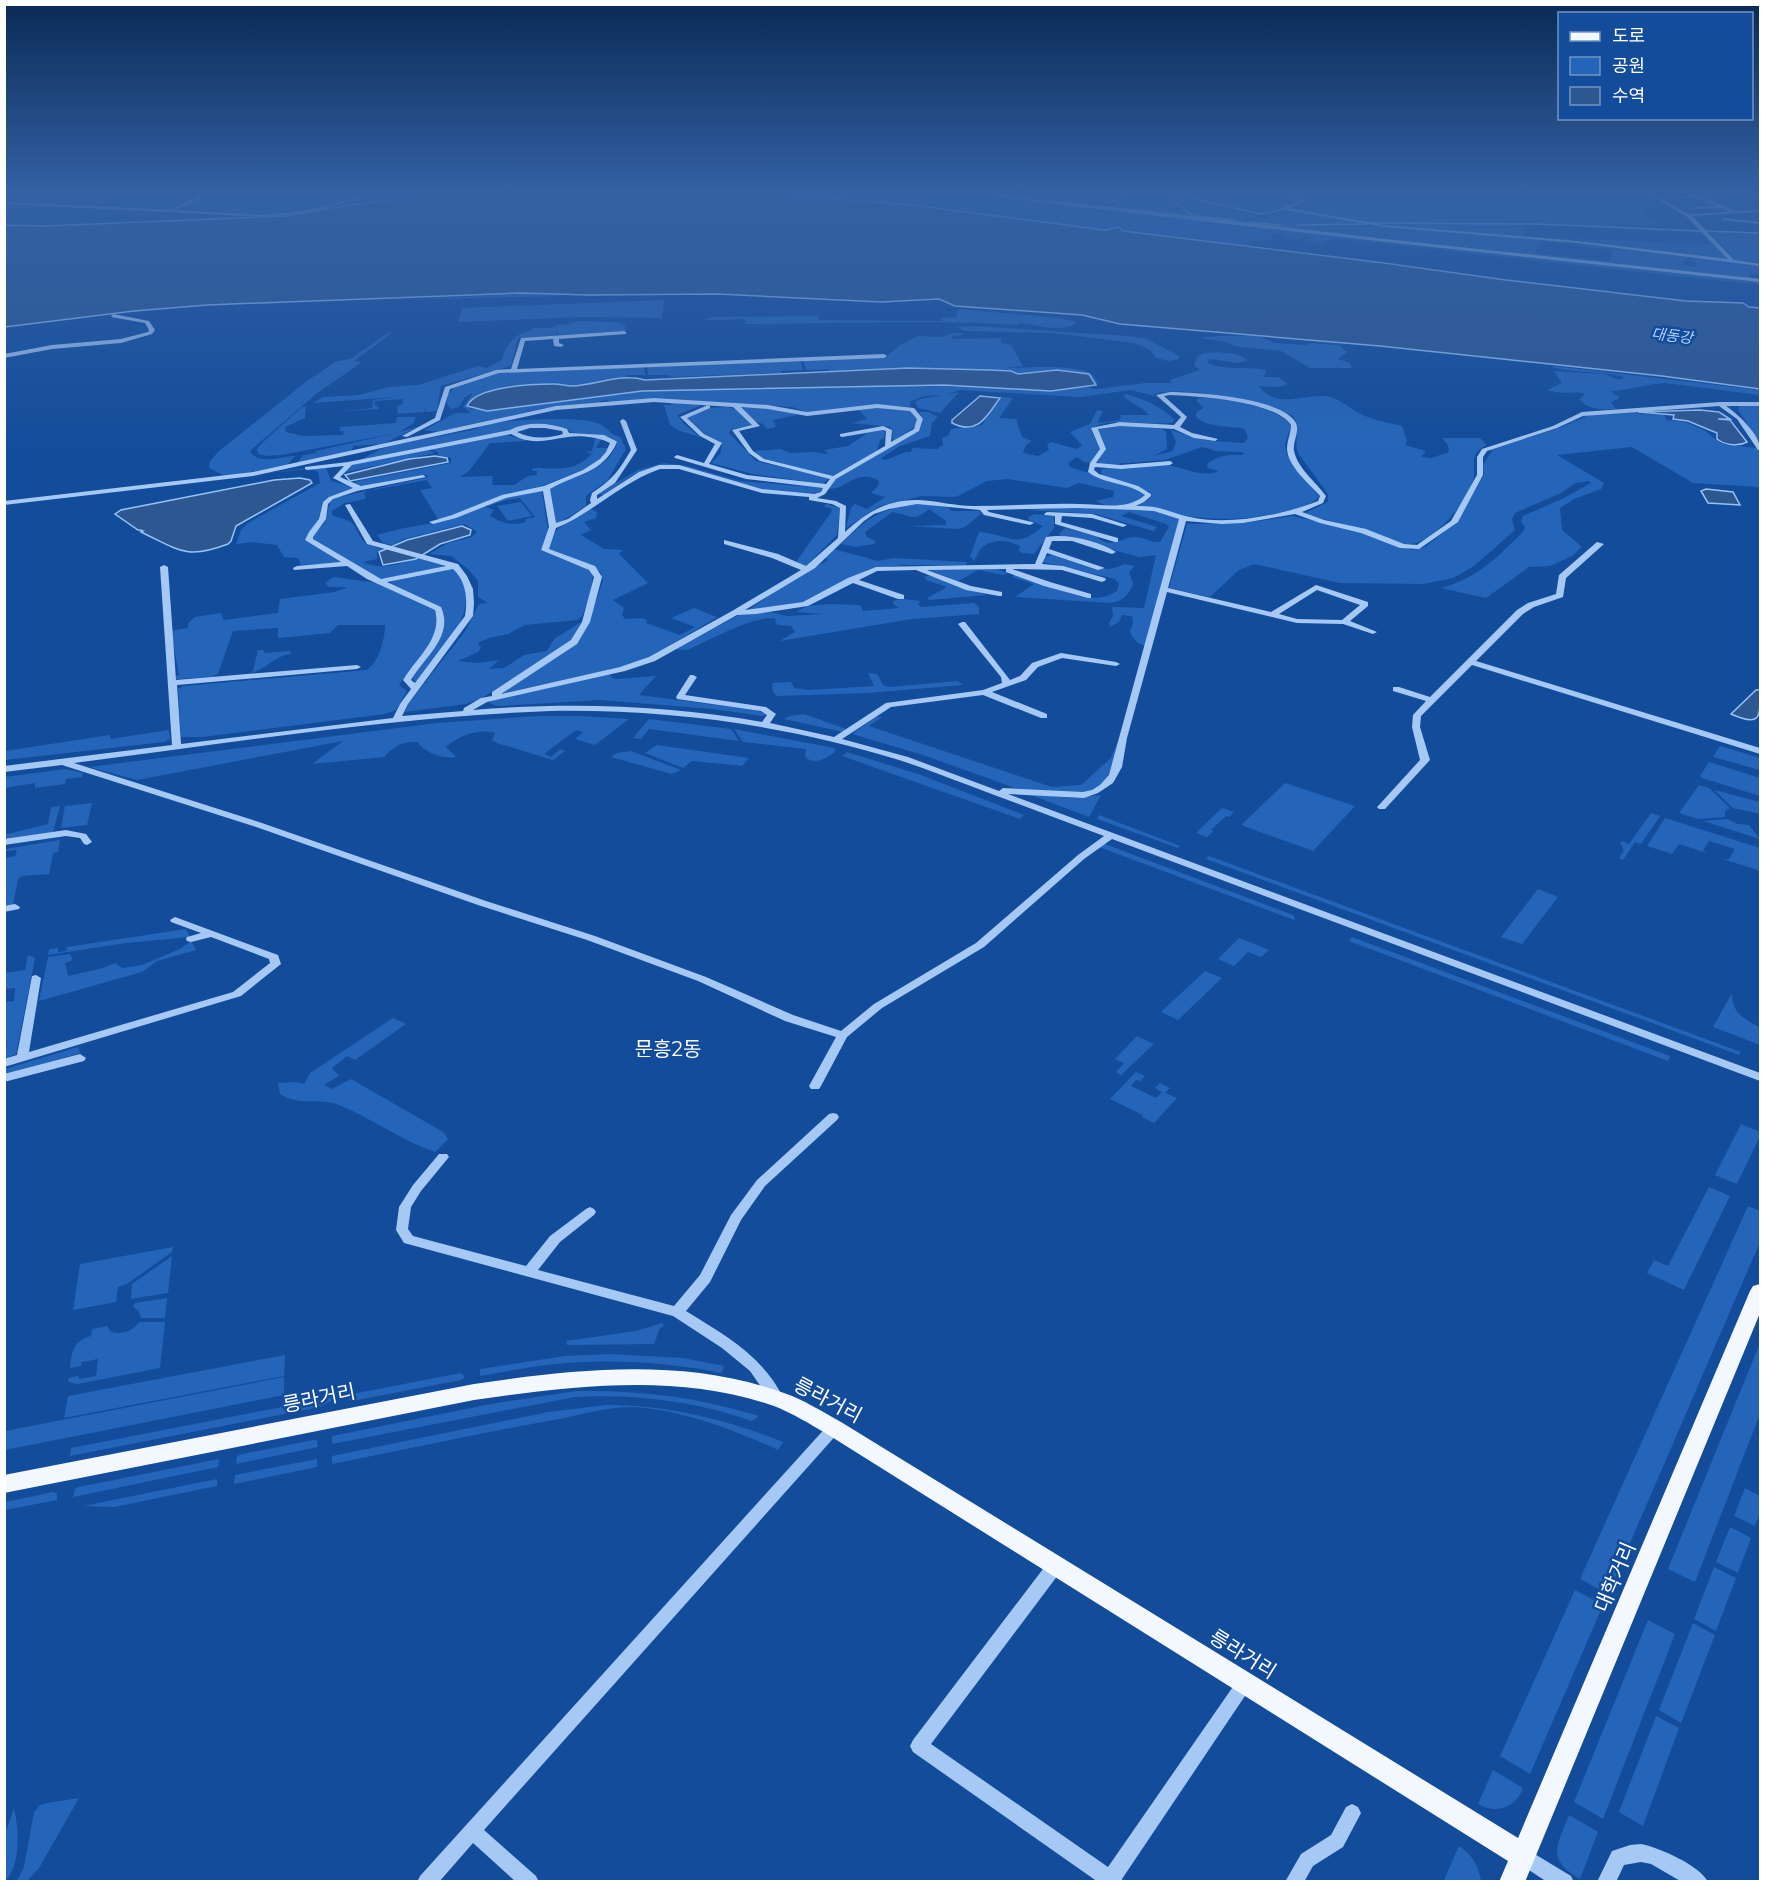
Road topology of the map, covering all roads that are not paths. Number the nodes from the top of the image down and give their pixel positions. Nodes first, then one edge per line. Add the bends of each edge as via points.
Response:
1 (1734, 278) edge
2 (1761, 281) edge
3 (113, 316) dead end
4 (624, 333) dead end
5 (556, 336) junction
6 (561, 345) dead end
7 (4, 356) edge
8 (884, 356) dead end
9 (514, 370) junction
10 (724, 404) junction
11 (1720, 404) junction
12 (1761, 404) edge
13 (735, 405) junction
14 (623, 421) dead end
15 (1176, 427) junction
16 (417, 430) junction
17 (431, 435) junction
18 (842, 435) dead end
19 (1215, 439) dead end
20 (385, 445) junction
21 (888, 447) junction
22 (1761, 448) edge
23 (677, 457) dead end
24 (1170, 463) dead end
25 (349, 464) junction
26 (1092, 465) junction
27 (704, 466) junction
28 (667, 471) dead end
29 (253, 474) junction
30 (423, 477) dead end
31 (834, 478) junction
32 (828, 486) junction
33 (546, 488) junction
34 (361, 489) junction
35 (4, 502) edge
36 (595, 503) junction
37 (348, 505) dead end
38 (983, 508) junction
39 (1011, 508) junction
40 (1123, 508) junction
41 (1296, 512) junction
42 (1029, 513) junction
43 (1059, 514) junction
44 (1183, 518) junction
45 (1019, 520) junction
46 (433, 522) dead end
47 (1030, 523) dead end
48 (1123, 525) dead end
49 (553, 527) junction
50 (842, 537) junction
51 (1115, 540) dead end
52 (727, 542) dead end
53 (1600, 544) dead end
54 (1045, 550) junction
55 (1112, 552) dead end
56 (347, 564) junction
57 (455, 566) junction
58 (1038, 566) junction
59 (164, 567) dead end
60 (911, 567) junction
61 (1001, 567) junction
62 (297, 568) dead end
63 (1101, 568) dead end
64 (806, 569) junction
65 (851, 580) junction
66 (1102, 580) dead end
67 (381, 581) junction
68 (1164, 589) junction
69 (999, 594) dead end
70 (1088, 596) dead end
71 (901, 597) dead end
72 (735, 613) junction
73 (1272, 615) junction
74 (1344, 622) junction
75 (962, 624) dead end
76 (1373, 632) dead end
77 (1470, 662) junction
78 (1116, 664) dead end
79 (357, 667) dead end
80 (693, 677) dead end
81 (172, 683) junction
82 (1007, 684) junction
83 (416, 687) junction
84 (1396, 689) dead end
85 (984, 692) junction
86 (484, 700) junction
87 (1430, 700) junction
88 (461, 713) junction
89 (1044, 716) dead end
90 (397, 719) junction
91 (764, 724) junction
92 (836, 739) junction
93 (177, 747) junction
94 (1761, 751) edge
95 (62, 762) junction
96 (4, 769) edge
97 (994, 791) junction
98 (1382, 807) dead end
99 (1112, 835) junction
100 (4, 842) edge
101 (87, 842) dead end
102 (174, 920) dead end
103 (211, 934) junction
104 (191, 939) dead end
105 (36, 978) dead end
106 (843, 1035) junction
107 (22, 1058) junction
108 (80, 1058) dead end
109 (4, 1063) edge
110 (1761, 1077) edge
111 (4, 1078) edge
112 (815, 1086) dead end
113 (833, 1117) dead end
114 (443, 1158) dead end
115 (590, 1212) dead end
116 (528, 1273) junction
117 (1761, 1292) edge
118 (677, 1312) junction
119 (777, 1400) junction
120 (834, 1428) junction
121 (4, 1484) edge
122 (1055, 1566) junction
123 (1245, 1684) junction
124 (1352, 1813) dead end
125 (472, 1831) junction
126 (1523, 1856) junction
127 (426, 1881) edge
128 (530, 1881) edge
129 (1112, 1881) edge
130 (1294, 1881) edge
131 (1512, 1881) edge
132 (1565, 1881) edge
133 (1606, 1881) edge
134 (1699, 1881) edge

1 - 2 street
3 - 7 street via 147,322 152,330 127,340
4 - 5 street
5 - 6 street via 556,345
5 - 9 street via 521,340
8 - 9 street
9 - 16 street via 490,373 447,388 438,419
10 - 13 street
10 - 17 street via 654,400 556,408
10 - 27 street via 704,407 683,417 702,435 719,443
11 - 12 street
11 - 22 street via 1739,418
11 - 41 street via 1582,414 1484,450 1480,475 1463,509 1454,522 1419,547 1403,546
13 - 21 street via 807,414 877,406 912,409 920,419 917,430
13 - 31 street via 757,426 735,430 756,457
14 - 36 street via 633,453 613,481 594,494
15 - 19 street via 1191,435
15 - 26 street via 1119,424 1094,428 1103,449
15 - 41 street via 1184,417 1160,397 1162,394 1233,401 1288,417 1294,428 1290,445 1293,458 1323,496 1321,502
16 - 17 street
16 - 20 street
17 - 20 street
18 - 21 street via 884,428 889,430
20 - 25 street
20 - 29 street
21 - 31 street
23 - 27 street
24 - 26 street
25 - 29 street
25 - 33 street via 522,427 563,429 567,435 604,437 614,442 599,465
25 - 34 street via 336,478
26 - 40 street via 1090,471 1098,477 1149,495
27 - 32 street via 746,477
28 - 50 street via 749,492 838,503 845,509
29 - 35 street
30 - 34 street
31 - 32 street
32 - 36 street via 815,496 767,492 679,467 659,467 641,473
33 - 46 street via 504,496
33 - 49 street
34 - 56 street via 330,498 321,522 309,535 309,540
36 - 49 street
37 - 57 street via 370,542
38 - 39 street
38 - 45 street via 986,514
38 - 50 street via 900,504 872,513
39 - 40 street
39 - 42 street
40 - 44 street via 1155,509
41 - 44 street via 1243,521
42 - 43 street
42 - 45 street
43 - 48 street via 1092,516
43 - 51 street via 1060,525
44 - 68 street
45 - 47 street
49 - 86 street via 545,550 592,568 598,577 586,622 569,647
50 - 64 street
52 - 64 street
53 - 77 street via 1562,577 1560,595 1520,612
54 - 55 street via 1049,539 1056,537
54 - 58 street
54 - 63 street
56 - 62 street
56 - 67 street
57 - 67 street
57 - 83 street via 467,582 469,616
58 - 61 street
58 - 66 street via 1063,568
59 - 81 street
60 - 61 street
60 - 65 street via 876,568
60 - 69 street via 969,588
61 - 70 street
64 - 72 street
65 - 71 street
65 - 72 street via 805,604
67 - 83 street via 433,605 441,614 439,632 406,680
68 - 73 street
68 - 97 street via 1117,767 1109,784 1084,795
72 - 86 street via 640,663
73 - 74 street via 1308,622
73 - 74 street via 1316,587 1365,604
74 - 76 street
75 - 82 street
77 - 87 street
77 - 94 street
78 - 82 street via 1061,655 1035,665 1023,678
79 - 81 street
80 - 91 street via 680,697 763,709 772,714
81 - 93 street
82 - 85 street
83 - 90 street
84 - 87 street
85 - 89 street
85 - 92 street via 889,705
86 - 88 street
87 - 98 street via 1416,719 1425,760
88 - 90 street
88 - 91 street via 615,709
90 - 93 street
91 - 92 street
92 - 97 street
93 - 95 street
95 - 96 street
95 - 106 street via 591,938 789,1018
97 - 99 street
99 - 106 street via 980,945 878,1006
99 - 110 street
100 - 101 street via 58,832 78,834
102 - 103 street
103 - 104 street
103 - 107 street via 274,957 276,964 237,994
105 - 107 street
106 - 112 street
107 - 109 street
108 - 111 street
113 - 118 street via 761,1183 736,1218 705,1278
114 - 116 street via 405,1207 402,1230 410,1240
115 - 116 street via 555,1239
116 - 118 street
117 - 126 main road, 대학거리
118 - 119 street via 727,1344 754,1367
119 - 120 main road, 릉라거리
119 - 121 main road, 릉라거리 via 725,1386 640,1376 548,1381
120 - 122 main road, 릉라거리
120 - 125 street
122 - 123 main road, 릉라거리
122 - 129 street via 919,1746
123 - 126 main road, 릉라거리
123 - 129 street
124 - 130 street via 1337,1841 1307,1860
125 - 127 street
125 - 128 street
126 - 131 main road, 대학거리
126 - 132 street
133 - 134 street via 1618,1857 1634,1851 1652,1854

